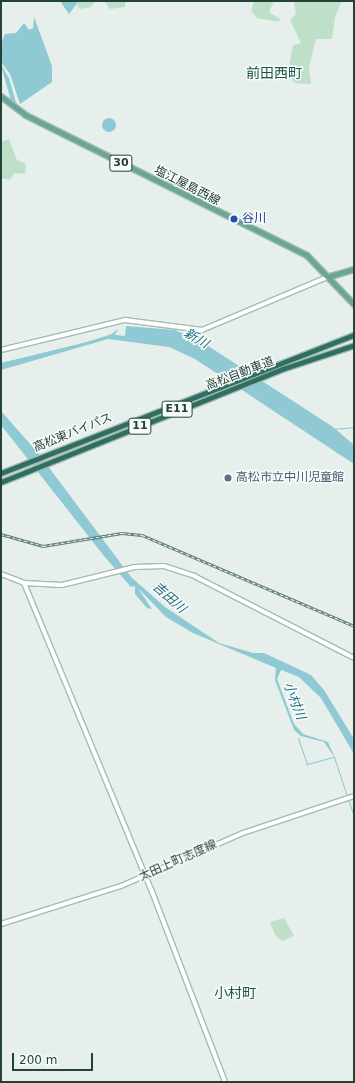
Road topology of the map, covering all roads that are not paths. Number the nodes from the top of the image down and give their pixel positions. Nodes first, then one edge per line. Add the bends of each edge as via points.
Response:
1 (1, 96) edge
2 (354, 269) edge
3 (330, 276) junction
4 (354, 304) edge
5 (354, 335) edge
6 (354, 338) edge
7 (354, 344) edge
8 (1, 350) edge
9 (1, 474) edge
10 (1, 480) edge
11 (1, 574) edge
12 (24, 583) junction
13 (354, 658) edge
14 (354, 796) edge
15 (145, 876) junction
16 (1, 924) edge
17 (225, 1082) edge

1 - 3 main road, 塩江屋島西線 / 30 via 26,115 245,227 307,255
2 - 3 main road
3 - 4 main road, 塩江屋島西線 / 30
3 - 8 street via 225,321 195,331 164,322 125,320
5 - 9 highway, 高松東バイパス / 11 via 253,372
6 - 9 highway, 高松自動車道 / E11
7 - 10 highway, 高松自動車道 / E11
7 - 10 highway, 高松東バイパス / 11
11 - 12 street
12 - 13 street via 62,585 129,568 164,566 194,576
12 - 15 street
14 - 15 street, 太田上町志度線 via 243,834
15 - 16 street, 太田上町志度線
15 - 17 street

